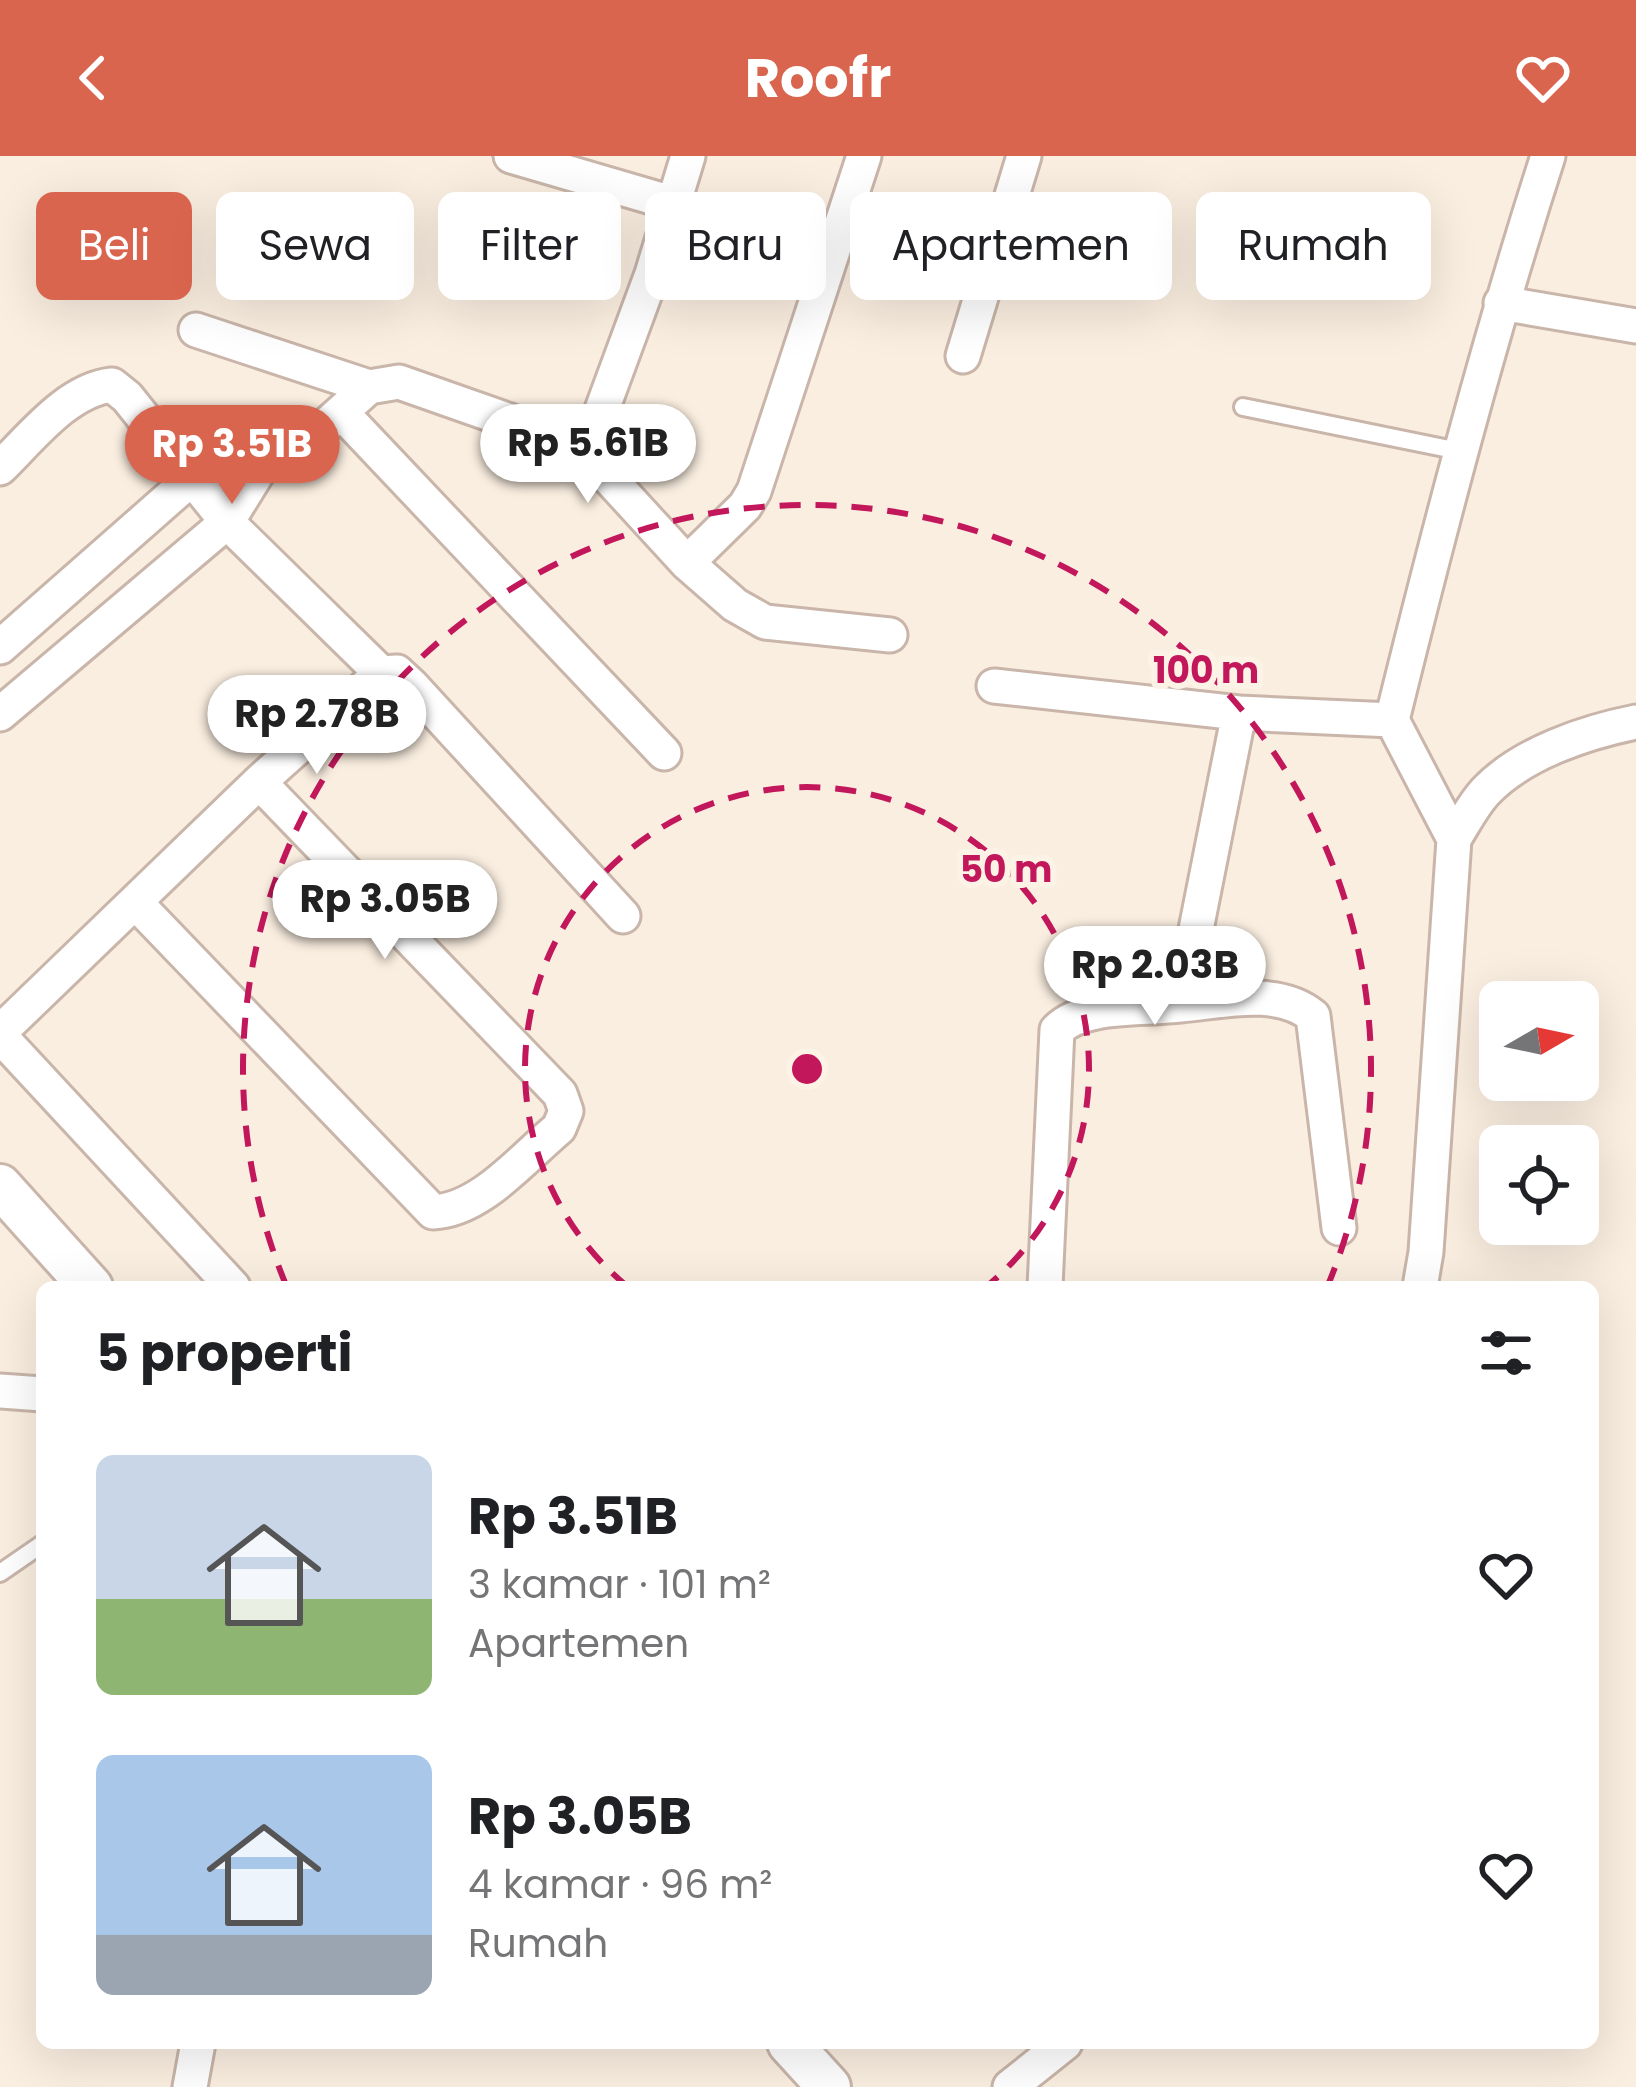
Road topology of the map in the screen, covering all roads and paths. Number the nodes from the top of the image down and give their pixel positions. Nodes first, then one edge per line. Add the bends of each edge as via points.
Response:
1 (511, 156) edge
2 (688, 156) edge
3 (864, 156) edge
4 (1024, 156) edge
5 (1549, 156) edge
6 (676, 192) edge
7 (645, 195) edge
8 (645, 293) edge
9 (1501, 303) junction
10 (1636, 326) edge
11 (196, 330) dead end
12 (963, 356) dead end
13 (369, 387) junction
14 (1243, 407) dead end
15 (341, 412) junction
16 (1460, 451) junction
17 (586, 453) junction
18 (261, 467) junction
19 (0, 468) edge
20 (191, 479) junction
21 (227, 521) junction
22 (687, 563) junction
23 (890, 635) dead end
24 (3, 644) edge
25 (381, 673) junction
26 (40, 680) junction
27 (994, 686) dead end
28 (1239, 713) junction
29 (0, 714) edge
30 (1391, 720) junction
31 (1636, 722) edge
32 (664, 753) dead end
33 (259, 782) junction
34 (1454, 839) junction
35 (136, 903) junction
36 (623, 916) dead end
37 (1181, 1005) junction
38 (0, 1034) edge
39 (0, 1186) edge
40 (1339, 1228) dead end
41 (86, 1281) edge
42 (227, 1281) edge
43 (1045, 1281) edge
44 (1421, 1281) edge
45 (0, 1391) edge
46 (36, 1394) edge
47 (36, 1548) edge
48 (0, 1573) edge
49 (197, 2049) edge
50 (794, 2049) edge
51 (1057, 2049) edge
52 (190, 2087) edge
53 (830, 2087) edge
54 (1010, 2087) edge

1 - 7 street
2 - 6 street
3 - 22 street via 754,491
4 - 12 street
5 - 9 street
8 - 17 street
9 - 10 street
9 - 16 street
11 - 13 street
13 - 15 street
13 - 17 street via 422,388
14 - 16 lane
15 - 18 street
15 - 32 street
16 - 30 street
17 - 22 street
18 - 20 street
18 - 21 street
19 - 20 street via 56,413 93,387 112,386
20 - 21 street
20 - 24 street
21 - 25 street
21 - 26 street
22 - 23 street via 765,622
24 - 26 street
25 - 33 street
25 - 36 street via 397,672 411,685
26 - 29 street
27 - 28 street
28 - 30 street
28 - 37 street
30 - 34 street
31 - 34 street via 1528,760 1486,790
33 - 35 street
33 - 35 street via 560,1094 566,1112 559,1128 457,1211 434,1211
34 - 44 street
35 - 38 street
37 - 40 street via 1273,998 1295,1001 1313,1016
37 - 43 street via 1083,1016 1057,1030
38 - 42 street
39 - 41 street
45 - 46 street
47 - 48 lane
49 - 52 street
50 - 53 street
51 - 54 street

